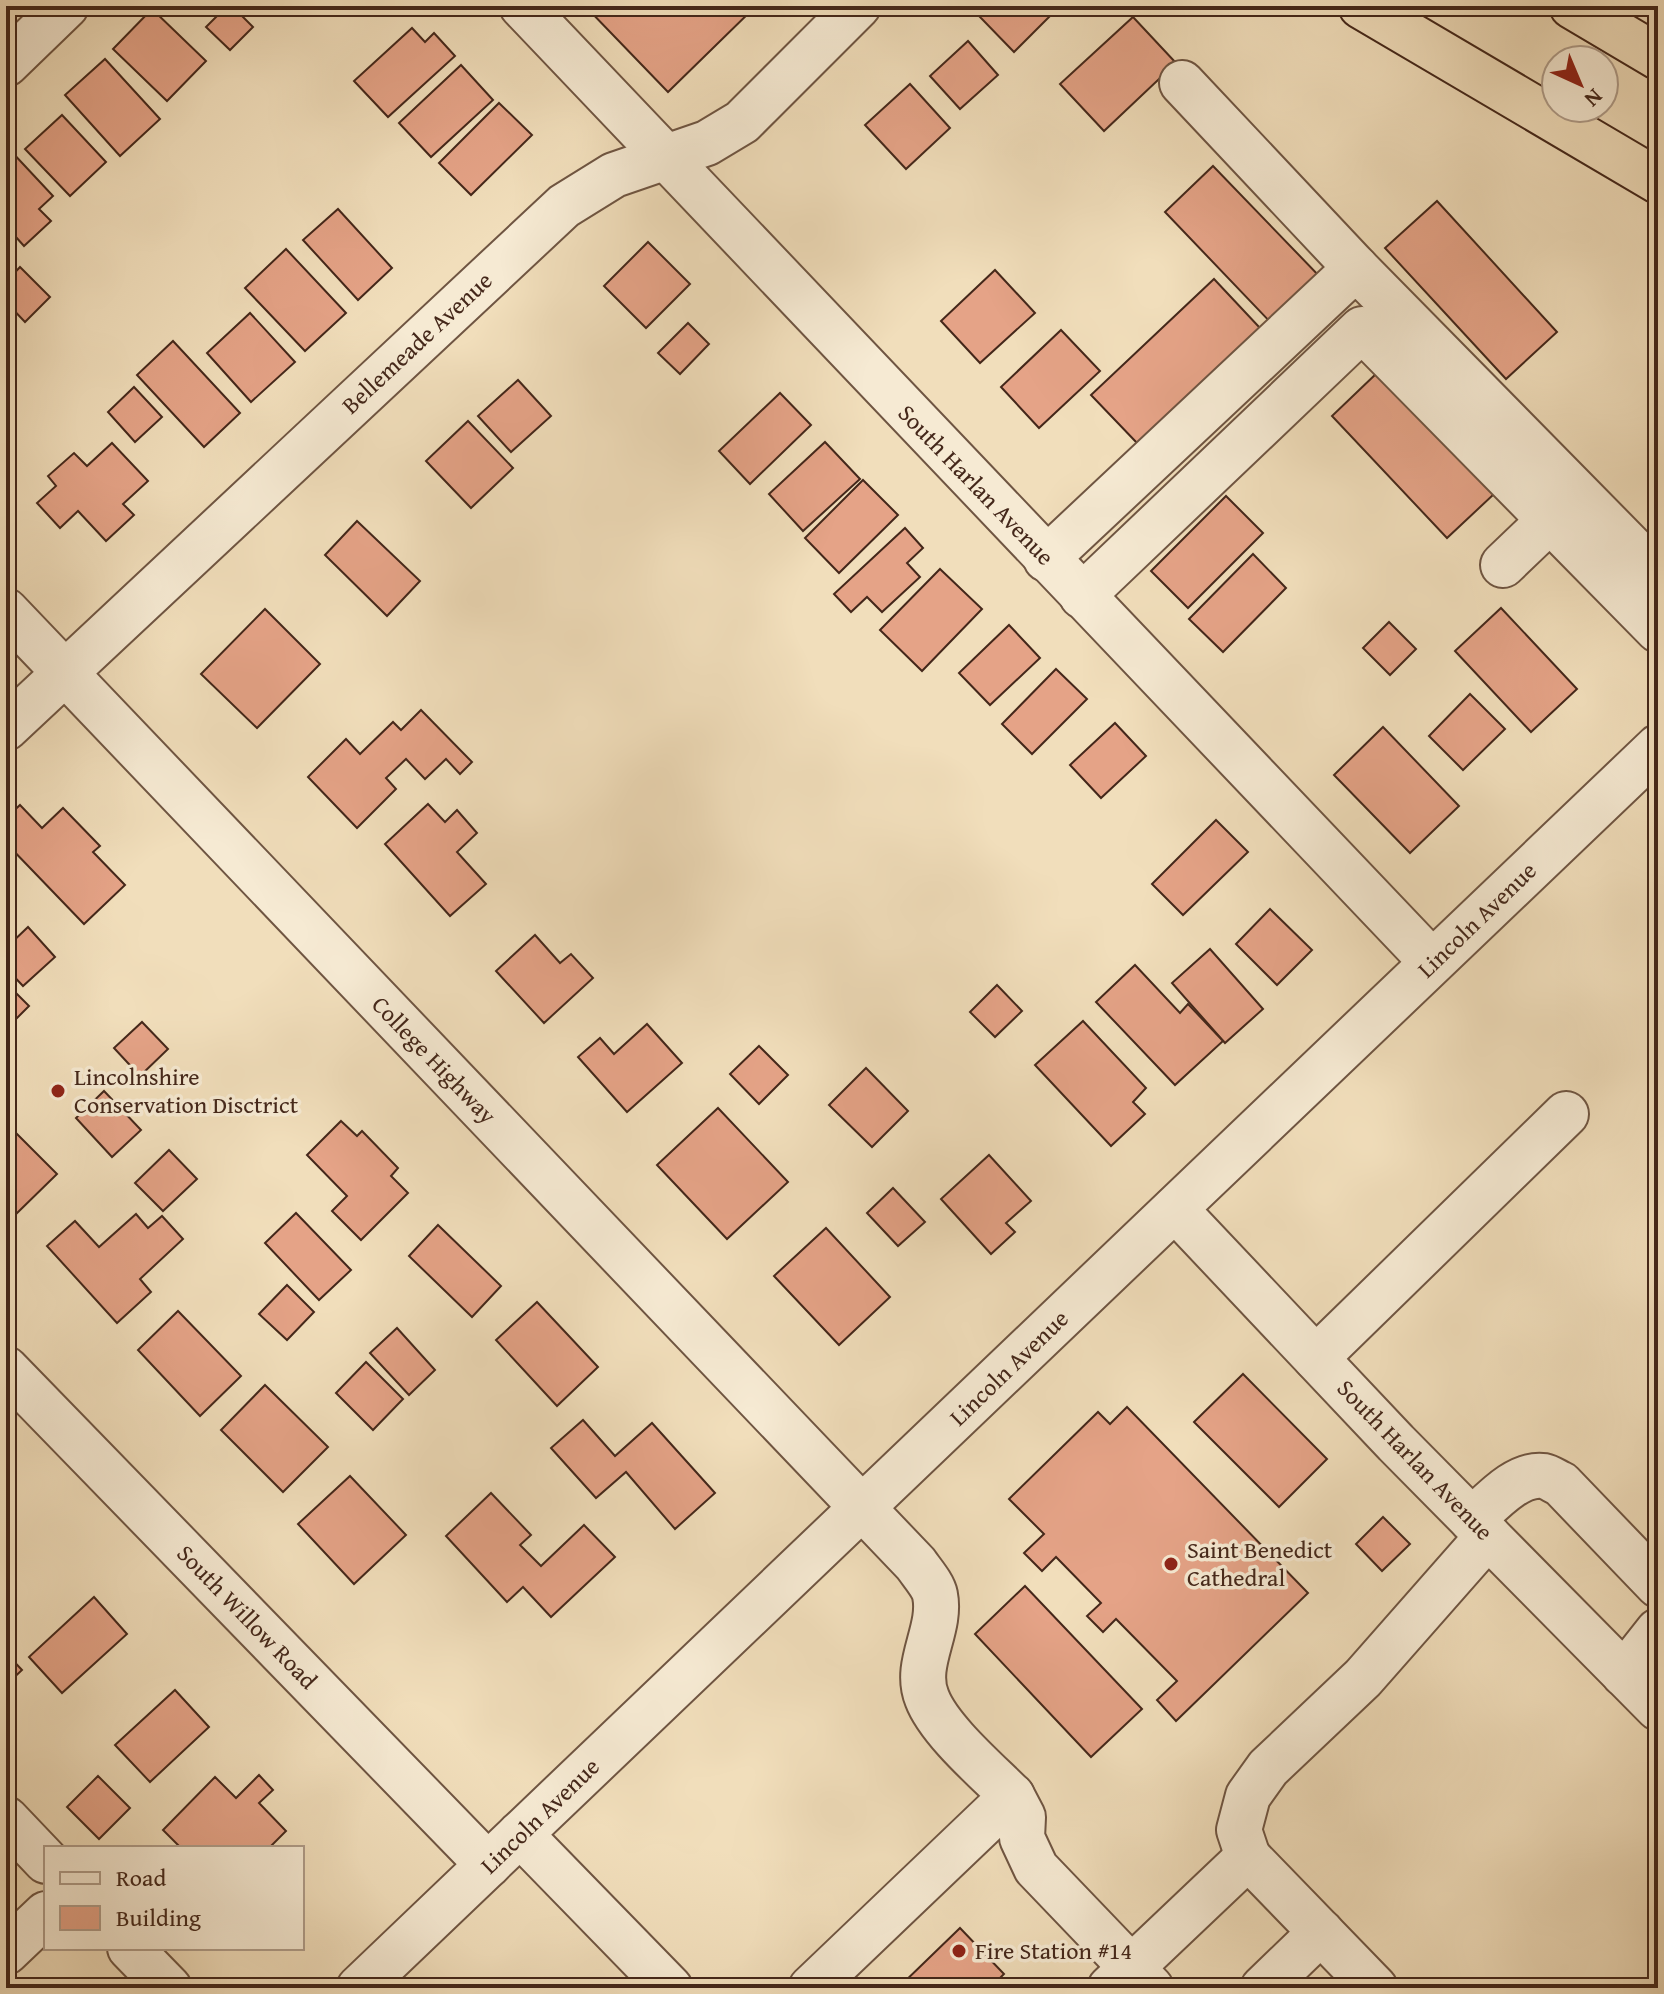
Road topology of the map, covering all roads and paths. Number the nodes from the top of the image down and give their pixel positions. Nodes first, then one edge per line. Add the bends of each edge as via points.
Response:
1 (66, 6) edge
2 (522, 6) edge
3 (858, 6) edge
4 (1361, 6) edge
5 (1572, 6) edge
6 (1658, 57) edge
7 (6, 64) edge
8 (1182, 83) dead end
9 (665, 159) junction
10 (1658, 181) edge
11 (1356, 268) junction
12 (1550, 520) junction
13 (1046, 559) junction
14 (1503, 565) dead end
15 (1658, 575) edge
16 (1082, 596) junction
17 (6, 611) edge
18 (1658, 630) edge
19 (64, 673) junction
20 (6, 728) edge
21 (1658, 747) edge
22 (1432, 962) junction
23 (1566, 1114) dead end
24 (1175, 1209) junction
25 (1316, 1358) junction
26 (6, 1369) edge
27 (862, 1509) junction
28 (1480, 1528) junction
29 (1658, 1585) edge
30 (1658, 1631) edge
31 (1624, 1674) junction
32 (1658, 1708) edge
33 (1012, 1796) junction
34 (6, 1819) edge
35 (520, 1834) junction
36 (1248, 1857) junction
37 (44, 1859) edge
38 (488, 1865) junction
39 (44, 1916) edge
40 (1321, 1932) junction
41 (132, 1950) edge
42 (6, 1952) edge
43 (1131, 1981) edge
44 (169, 1988) edge
45 (359, 1988) edge
46 (670, 1988) edge
47 (811, 1988) edge
48 (1263, 1988) edge
49 (1375, 1988) edge

1 - 7 street
2 - 9 street, South Harlan Avenue
3 - 9 street, Bellemeade Avenue via 742,122
4 - 10 highway
5 - 6 highway
8 - 11 street
9 - 13 street, South Harlan Avenue
9 - 19 street, Bellemeade Avenue via 614,175 564,206
11 - 13 street
11 - 15 street
12 - 14 street
12 - 16 street via 1362,329
12 - 18 street
13 - 16 street, South Harlan Avenue
16 - 22 street, South Harlan Avenue
17 - 19 street, College Highway
19 - 20 street, Bellemeade Avenue
19 - 27 street, College Highway
21 - 22 street, Lincoln Avenue
22 - 24 street, Lincoln Avenue
23 - 25 street
24 - 25 street, South Harlan Avenue
24 - 27 street, Lincoln Avenue
25 - 28 street, South Harlan Avenue
26 - 38 street, South Willow Road
27 - 33 street, College Highway via 916,1564 935,1593 936,1623 923,1668 926,1697 942,1724
27 - 35 street, Lincoln Avenue
28 - 29 street via 1514,1486 1545,1476 1561,1484
28 - 31 street, South Harlan Avenue
28 - 36 street via 1363,1678 1268,1768 1248,1796 1239,1830
30 - 31 street
31 - 32 street, South Harlan Avenue
33 - 43 street via 1036,1868
33 - 47 street
34 - 37 street
35 - 38 street, Lincoln Avenue
35 - 46 street
36 - 40 street
36 - 43 street
38 - 45 street, Lincoln Avenue
39 - 42 street
40 - 48 street
40 - 49 street
41 - 44 street

